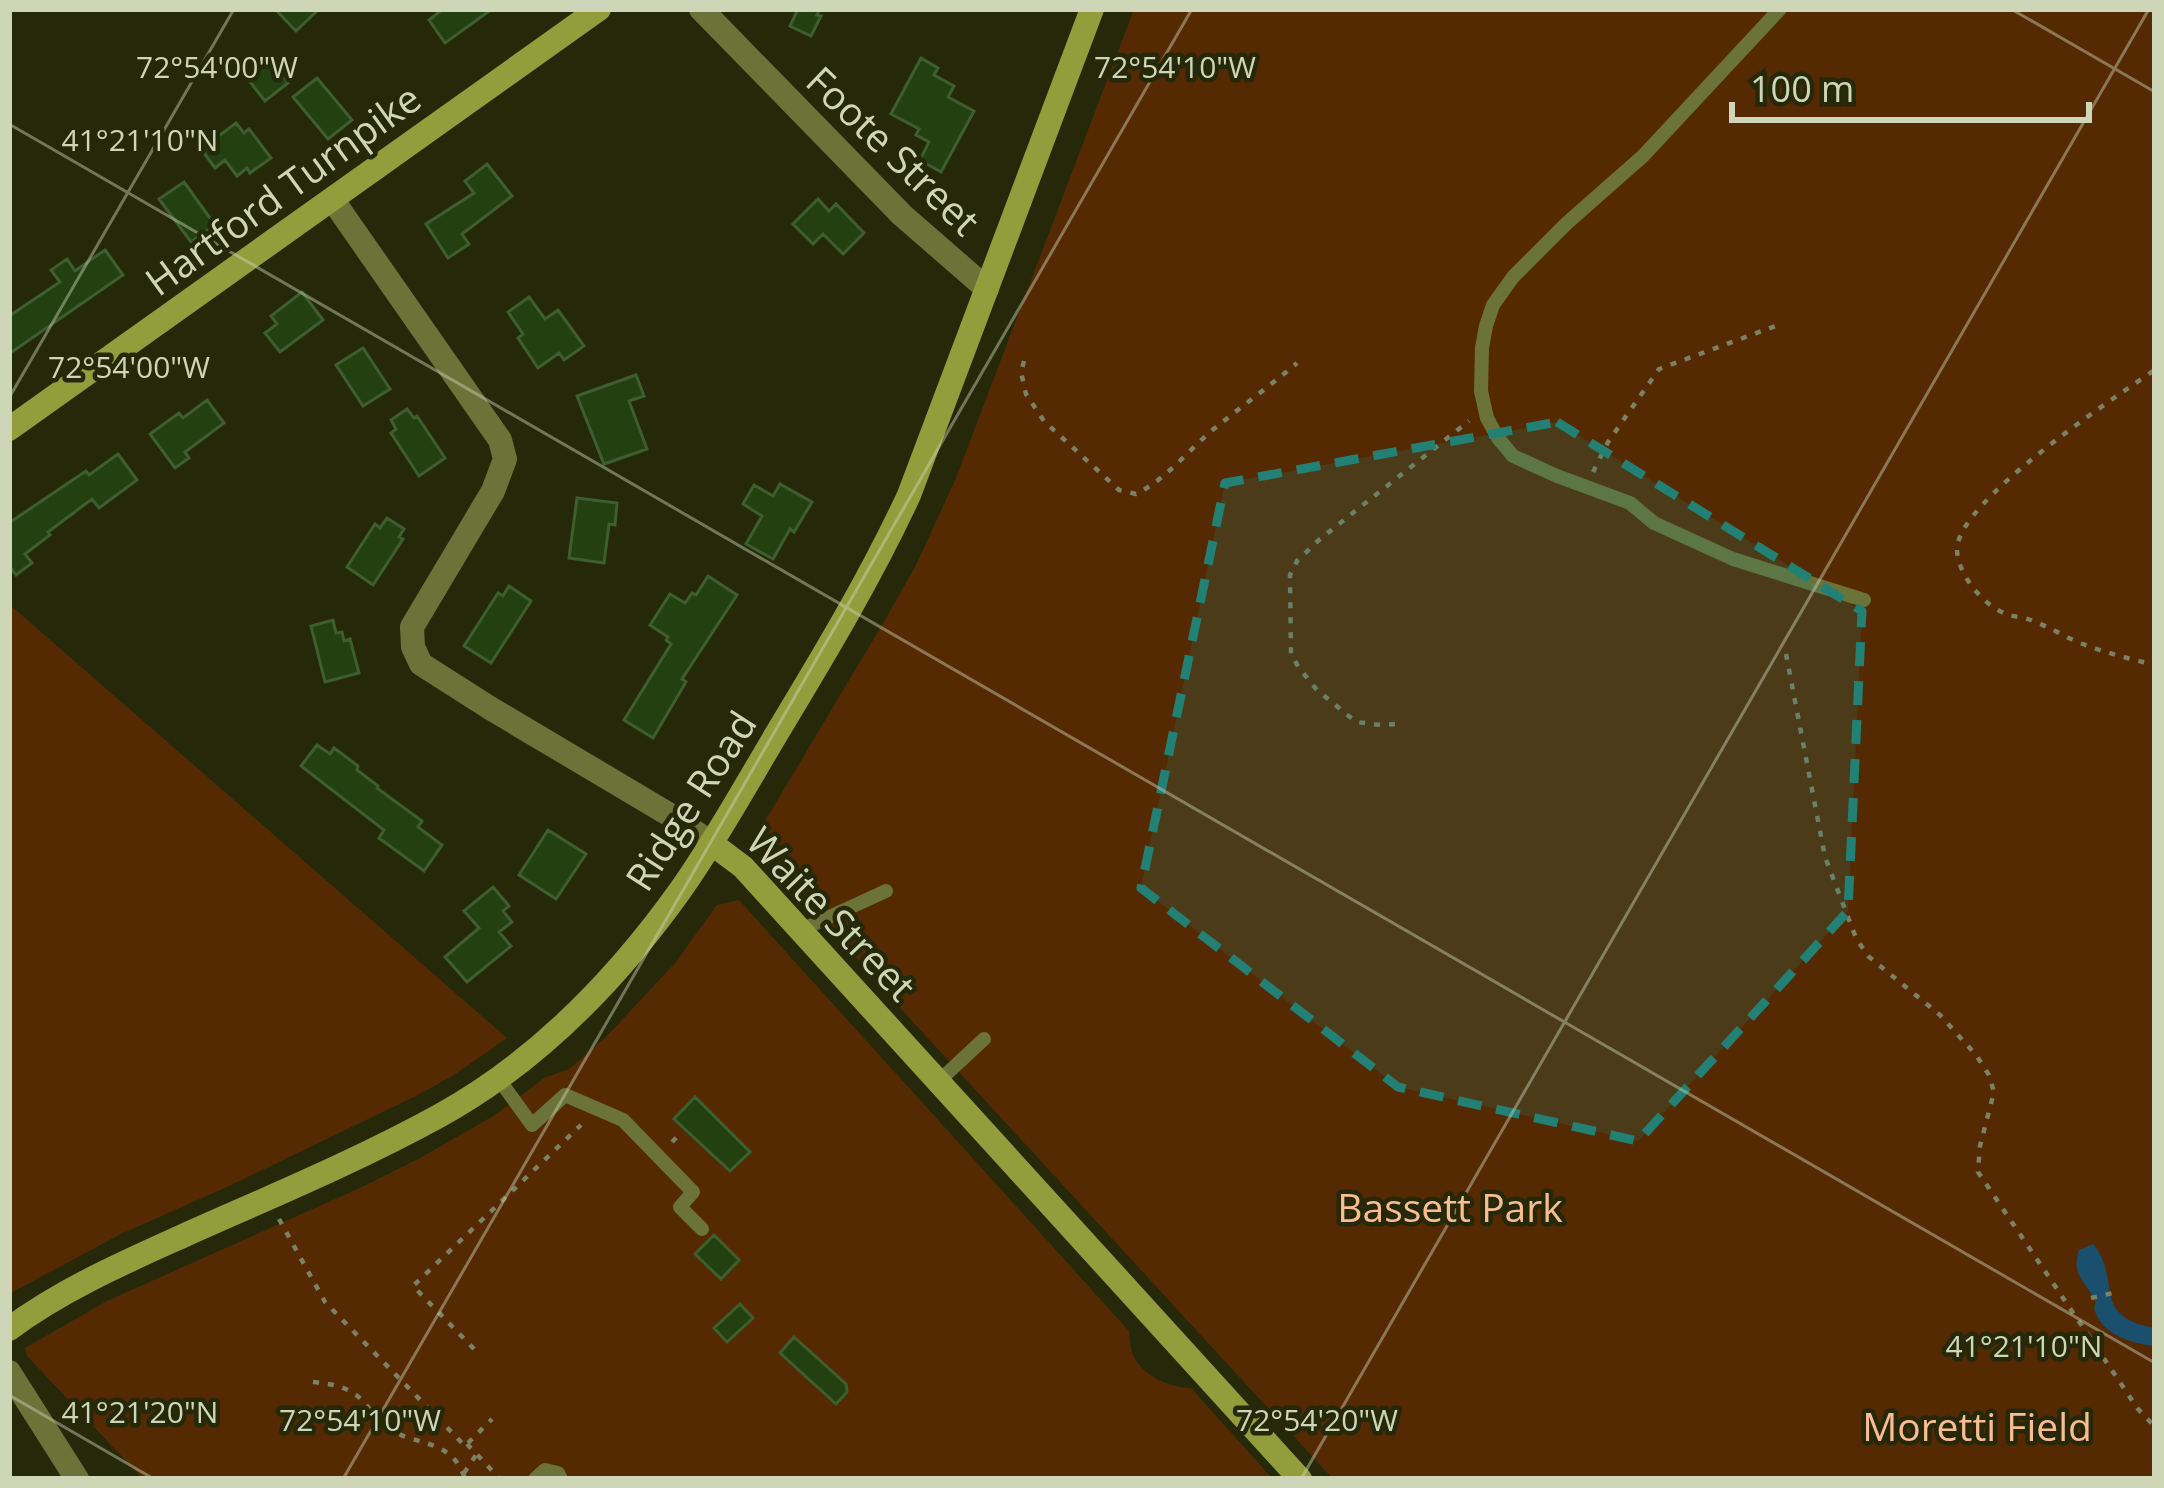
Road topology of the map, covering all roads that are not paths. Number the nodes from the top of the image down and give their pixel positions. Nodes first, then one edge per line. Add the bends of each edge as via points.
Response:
1 (599, 9) edge
2 (701, 9) edge
3 (1092, 9) edge
4 (1780, 9) edge
5 (332, 199) junction
6 (987, 289) junction
7 (9, 429) edge
8 (1864, 600) dead end
9 (711, 843) junction
10 (886, 891) dead end
11 (801, 930) junction
12 (984, 1039) dead end
13 (498, 1078) junction
14 (939, 1081) junction
15 (701, 1229) dead end
16 (9, 1329) edge
17 (9, 1372) edge
18 (77, 1479) edge
19 (535, 1479) edge
20 (561, 1479) edge
21 (1300, 1479) edge

1 - 5 main road, Hartford Turnpike
2 - 6 street, Foote Street via 902,215
3 - 6 main road, Ridge Road
4 - 8 lane via 1643,156 1513,277 1486,326 1484,402 1513,456 1630,503 1710,550
5 - 7 main road, Hartford Turnpike
5 - 9 street, Waite Street via 500,440 505,459 412,627 421,664
6 - 9 main road, Ridge Road via 892,531
9 - 11 main road, Waite Street
9 - 13 main road, Ridge Road via 613,975
10 - 11 lane
11 - 14 main road, Waite Street
12 - 14 lane
13 - 15 lane via 532,1125 565,1096 623,1120 693,1192 680,1207
13 - 16 main road, Ridge Road via 388,1143 77,1286
14 - 21 main road, Waite Street
17 - 18 street
19 - 20 lane via 545,1470

